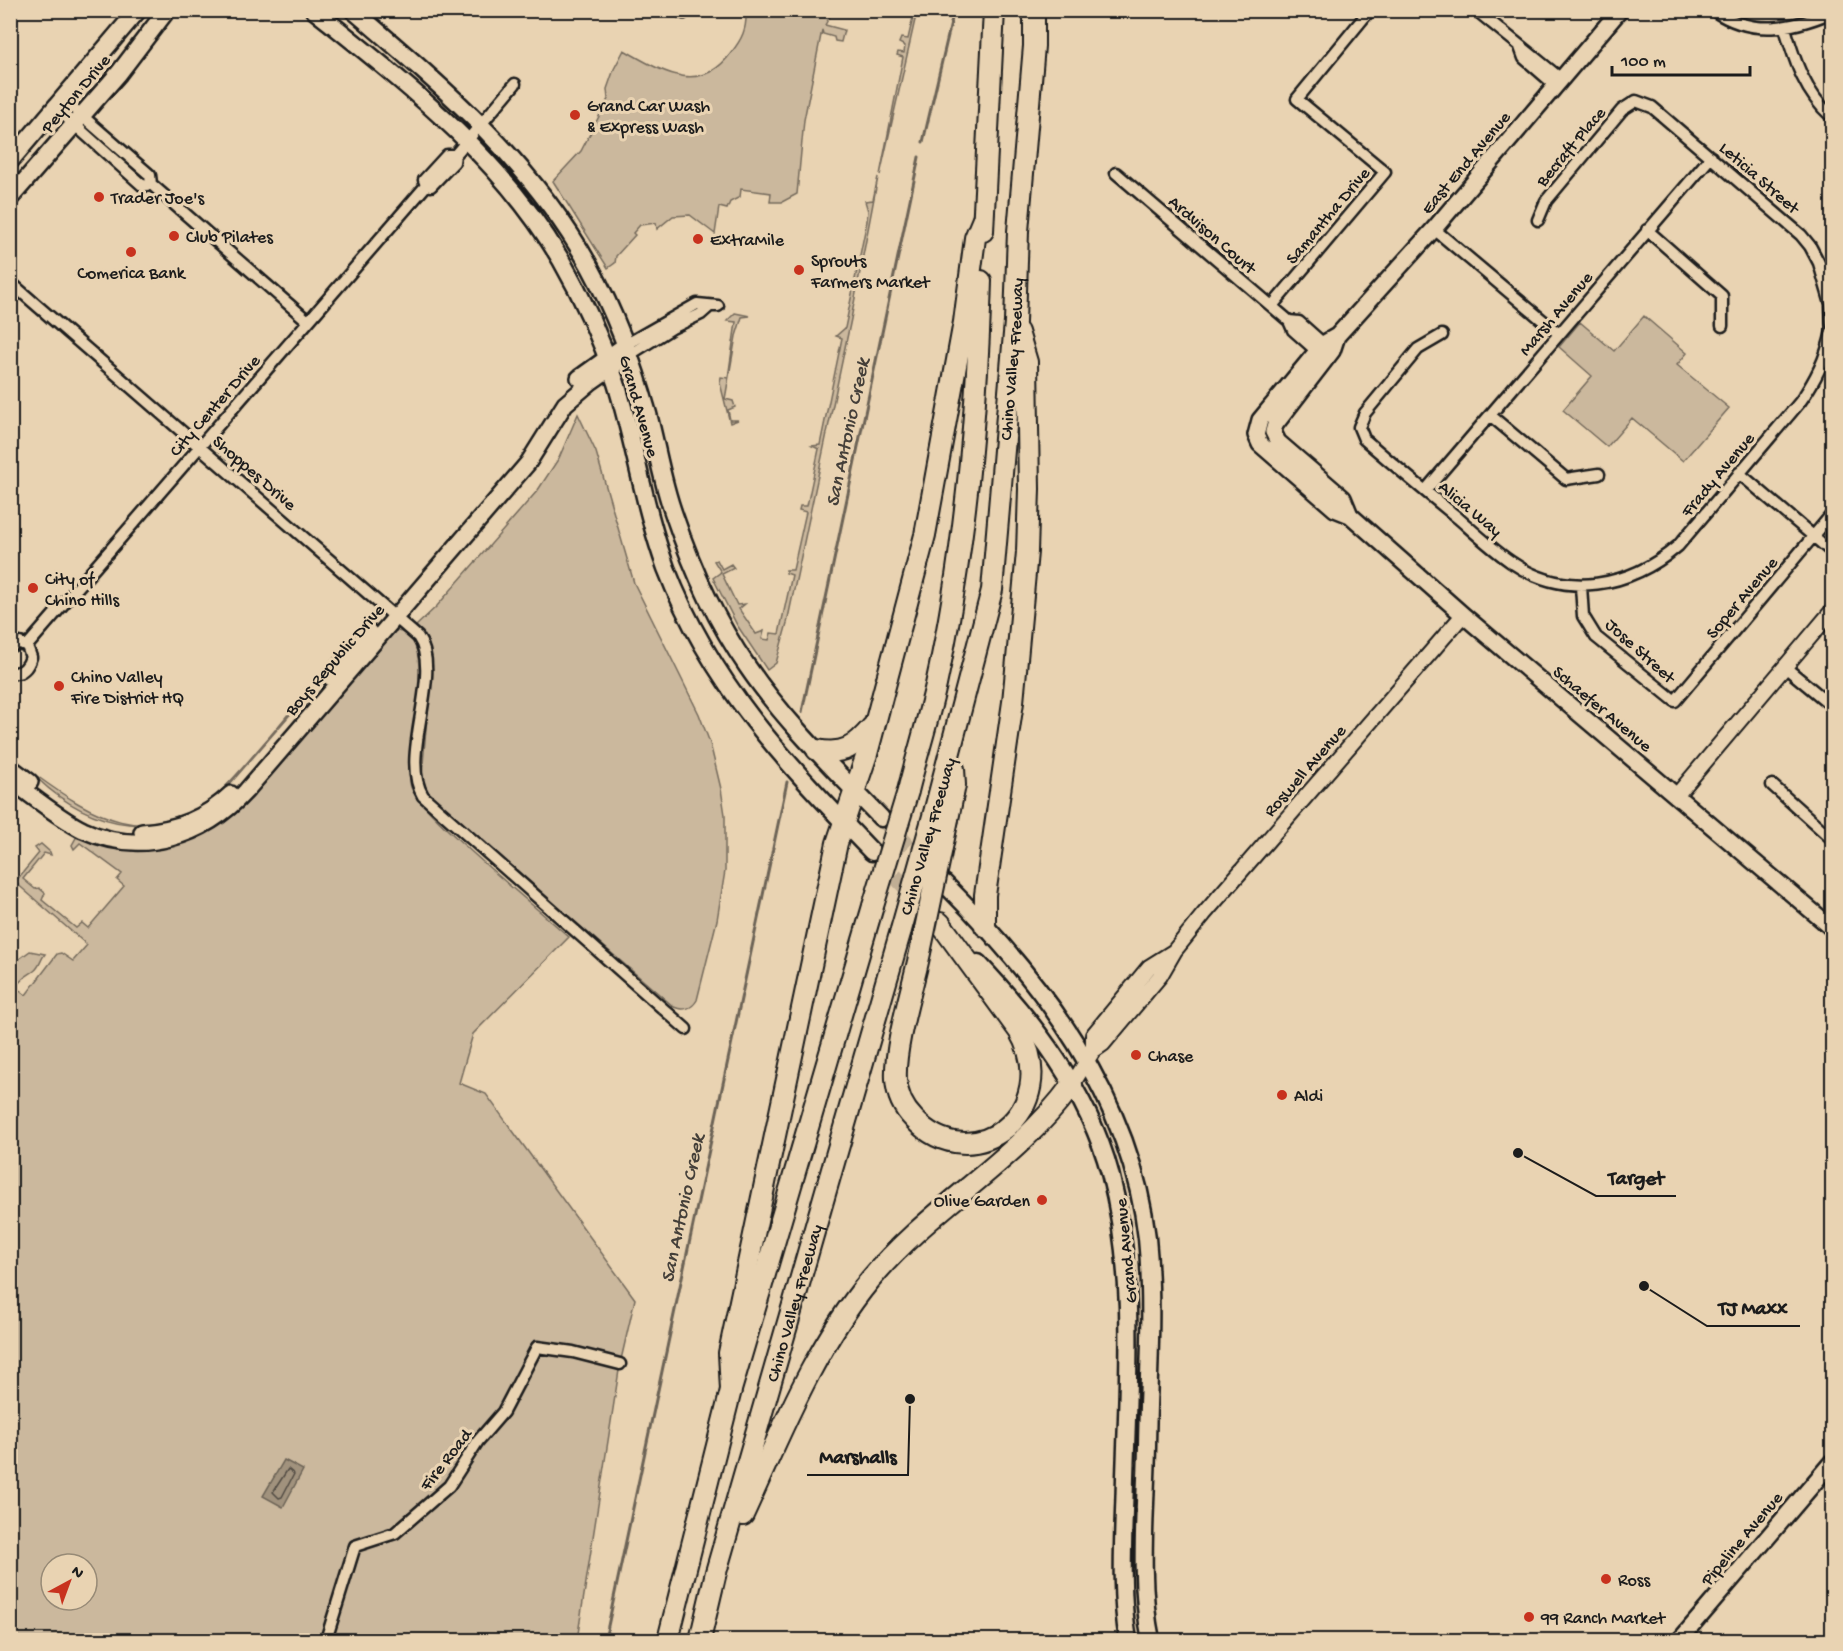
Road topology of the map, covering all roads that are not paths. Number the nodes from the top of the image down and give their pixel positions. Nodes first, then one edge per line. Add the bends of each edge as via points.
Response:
1 (138, 10) edge
2 (167, 10) edge
3 (314, 10) edge
4 (353, 10) edge
5 (994, 10) edge
6 (1034, 10) edge
7 (1370, 10) edge
8 (1476, 10) edge
9 (1620, 10) edge
10 (1713, 10) edge
11 (1833, 12) edge
12 (1785, 28) junction
13 (1558, 82) junction
14 (514, 84) dead end
15 (1636, 101) joint
16 (60, 104) junction
17 (1833, 117) edge
18 (78, 120) junction
19 (481, 123) junction
20 (467, 140) junction
21 (1711, 157) junction
22 (10, 161) edge
23 (1116, 173) dead end
24 (10, 198) edge
25 (983, 219) junction
26 (1538, 220) dead end
27 (1434, 229) junction
28 (1647, 230) junction
29 (10, 282) edge
30 (1832, 304) edge
31 (714, 306) dead end
32 (1272, 306) junction
33 (308, 321) junction
34 (1015, 321) junction
35 (1833, 324) edge
36 (1722, 326) dead end
37 (1833, 331) edge
38 (1559, 334) junction
39 (1442, 335) dead end
40 (1327, 348) junction
41 (627, 350) junction
42 (609, 363) junction
43 (1490, 415) junction
44 (1257, 428) joint
45 (1273, 432) joint
46 (200, 446) junction
47 (1739, 473) junction
48 (1599, 474) dead end
49 (1425, 491) junction
50 (1833, 514) edge
51 (1350, 515) junction
52 (1814, 536) junction
53 (1833, 552) edge
54 (1581, 586) junction
55 (1833, 611) edge
56 (392, 613) junction
57 (1463, 615) junction
58 (10, 646) edge
59 (27, 646) junction
60 (1785, 667) junction
61 (10, 673) edge
62 (1674, 701) joint
63 (1833, 706) edge
64 (876, 723) junction
65 (817, 750) junction
66 (10, 767) edge
67 (10, 780) edge
68 (1772, 785) dead end
69 (855, 791) junction
70 (1676, 796) junction
71 (941, 814) junction
72 (881, 819) tunnel mouth
73 (843, 823) junction
74 (1833, 839) edge
75 (872, 852) tunnel mouth
76 (944, 883) dead end
77 (938, 921) joint
78 (985, 926) junction
79 (1833, 928) edge
80 (686, 1029) dead end
81 (1090, 1056) junction
82 (1072, 1084) junction
83 (620, 1364) dead end
84 (731, 1390) junction
85 (1833, 1462) edge
86 (716, 1572) junction
87 (326, 1641) edge
88 (668, 1641) edge
89 (700, 1641) edge
90 (1128, 1641) edge
91 (1151, 1641) edge
92 (1680, 1641) edge

1 - 16 main road, Peyton Drive
2 - 18 main road, Peyton Drive
3 - 20 main road, Grand Avenue
4 - 19 main road, Grand Avenue
5 - 25 highway, Chino Valley Freeway
6 - 34 highway, Chino Valley Freeway
7 - 32 street, Samantha Drive via 1297,99 1384,172
8 - 13 street via 1530,52
9 - 13 main road, East End Avenue
10 - 12 street via 1747,25
11 - 12 street
12 - 17 street via 1805,84
13 - 27 main road, East End Avenue
14 - 19 street, City Center Drive
15 - 21 street, Leticia Street via 1652,106
15 - 26 street, Becraft Place via 1622,110 1546,201
16 - 18 street
16 - 22 main road, Peyton Drive
18 - 24 main road, Peyton Drive
18 - 33 street via 143,186 151,184
19 - 20 street, City Center Drive
19 - 41 main road, Grand Avenue via 527,174 564,224 600,285
20 - 33 street, City Center Drive via 454,162 431,186 426,185
20 - 42 main road, Grand Avenue via 514,192 553,247
21 - 28 street, Marsh Avenue
21 - 30 street, Leticia Street via 1810,246
23 - 32 street, Ardvison Court
25 - 64 highway via 975,238 964,322 925,535
25 - 84 highway, Chino Valley Freeway, bridge via 978,371 966,497 940,665 908,791
27 - 38 street
27 - 40 main road, East End Avenue
28 - 36 street via 1722,296
28 - 38 street, Marsh Avenue
29 - 46 street, Shoppes Drive
30 - 35 street
31 - 41 street
32 - 40 street, Ardvison Court via 1289,321 1299,322
33 - 46 street, City Center Drive
34 - 71 highway, Chino Valley Freeway via 992,590 952,746
34 - 78 highway via 1027,362 1027,552 1013,702 985,895
37 - 47 street, Frady Avenue via 1815,380
38 - 43 street, Marsh Avenue
39 - 49 street, Alicia Way via 1418,349 1365,413 1359,426 1364,439
40 - 44 main road, East End Avenue
40 - 45 main road, East End Avenue
41 - 42 main road, Boys Republic Drive
41 - 65 main road, Grand Avenue via 648,414 669,502 707,597 736,650
42 - 56 main road, Boys Republic Drive via 565,404 528,463
42 - 73 main road, Grand Avenue via 648,511 672,584 738,702 768,742
43 - 48 street via 1566,479
43 - 49 street, Marsh Avenue
44 - 51 main road, Schaefer Avenue via 1260,444 1335,509
45 - 51 main road, Schaefer Avenue via 1278,442 1343,498
46 - 56 street, Shoppes Drive
46 - 59 street, City Center Drive
47 - 52 street
47 - 54 street, Frady Avenue via 1678,546 1656,565 1632,577
49 - 54 street, Alicia Way via 1512,563 1546,579
50 - 52 street, Soper Avenue
51 - 57 main road, Schaefer Avenue
52 - 53 street
52 - 62 street, Soper Avenue
54 - 62 street, Jose Street via 1583,616 1596,637
55 - 60 street
56 - 66 main road, Boys Republic Drive via 231,794 188,823 151,832 106,828 74,813
56 - 67 main road, Boys Republic Drive via 237,801 195,831 153,842 102,837 66,820
56 - 80 street, Shoppes Drive via 418,637 426,656 416,776 423,796
57 - 70 main road, Schaefer Avenue
57 - 81 street, Roswell Avenue via 1175,950 1149,967 1093,1035
58 - 59 street
59 - 61 street, City Center Drive via 29,663 20,672
60 - 63 street
60 - 70 street
64 - 65 highway via 849,750
64 - 69 highway
65 - 69 main road, Grand Avenue
68 - 74 street
69 - 72 main road, Grand Avenue
69 - 73 highway
70 - 79 main road, Schaefer Avenue
71 - 77 highway, bridge via 921,948 897,1053 898,1095 907,1112 935,1136 960,1143 982,1140 1001,1132 1017,1117 1030,1095 1031,1064 1018,1031
71 - 86 highway, Chino Valley Freeway, bridge via 901,930
73 - 75 main road, Grand Avenue
73 - 84 highway via 729,1353
76 - 78 main road, Grand Avenue
77 - 82 main road, Grand Avenue via 1030,1021
78 - 81 main road, Grand Avenue
81 - 82 street, Roswell Avenue
81 - 91 main road, Grand Avenue via 1128,1153 1146,1235 1150,1315 1145,1574
82 - 86 highway via 1017,1148 908,1240 869,1281 814,1362
82 - 90 main road, Grand Avenue via 1109,1171 1123,1245 1129,1334 1124,1573
83 - 87 street, Fire Road via 537,1347 503,1412 448,1486 395,1533 355,1546
84 - 88 highway, Chino Valley Freeway
85 - 92 main road, Pipeline Avenue
86 - 89 highway, Chino Valley Freeway

